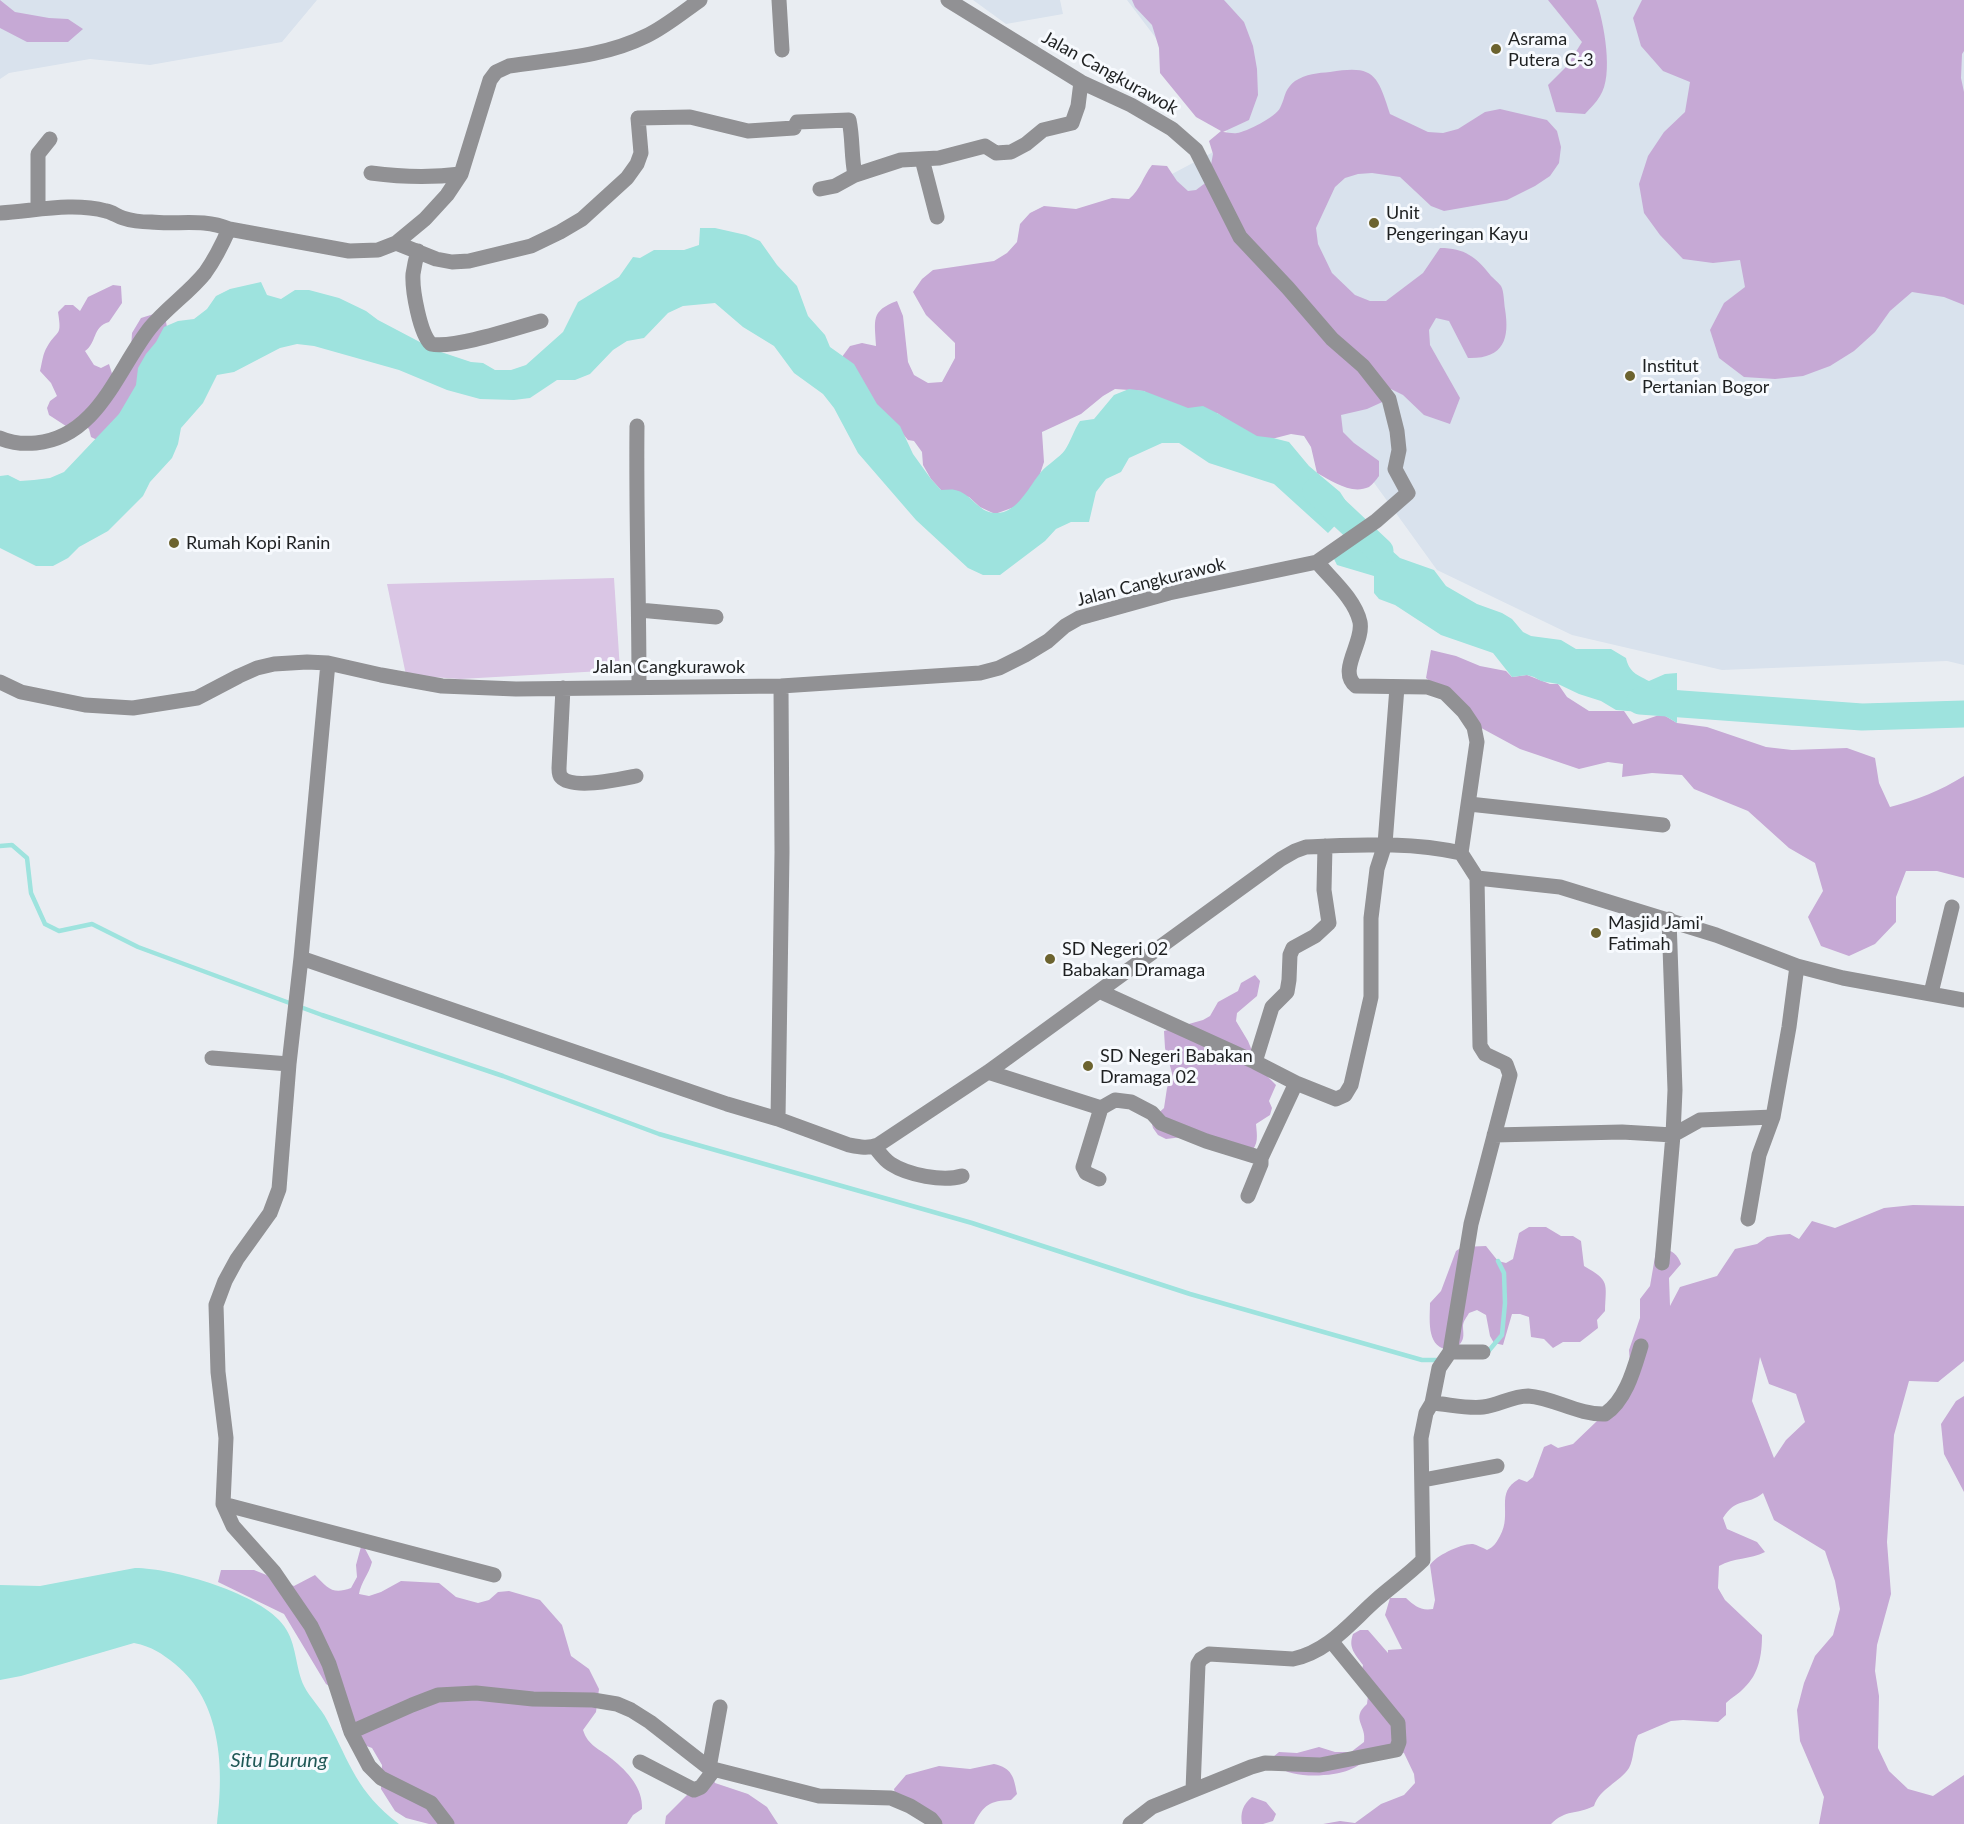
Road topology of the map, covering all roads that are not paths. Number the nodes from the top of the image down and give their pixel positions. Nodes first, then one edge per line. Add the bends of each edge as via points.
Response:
1 (700, 0) edge
2 (779, 0) edge
3 (948, 0) edge
4 (782, 50) dead end
5 (1081, 82) junction
6 (50, 140) dead end
7 (922, 159) junction
8 (371, 172) dead end
9 (461, 174) junction
10 (855, 175) junction
11 (820, 189) dead end
12 (38, 209) junction
13 (0, 213) edge
14 (937, 218) dead end
15 (229, 229) junction
16 (396, 243) junction
17 (418, 251) junction
18 (541, 321) dead end
19 (637, 426) dead end
20 (0, 438) edge
21 (1323, 558) junction
22 (639, 610) junction
23 (716, 617) dead end
24 (328, 663) junction
25 (0, 682) edge
26 (639, 686) junction
27 (781, 686) junction
28 (1397, 687) junction
29 (563, 688) junction
30 (636, 776) dead end
31 (1469, 804) junction
32 (1663, 825) dead end
33 (1385, 844) junction
34 (1325, 846) junction
35 (1461, 853) junction
36 (1477, 878) junction
37 (1952, 907) dead end
38 (1669, 920) junction
39 (301, 958) junction
40 (1797, 966) junction
41 (1101, 992) junction
42 (1931, 993) junction
43 (1964, 1000) edge
44 (212, 1058) dead end
45 (1255, 1062) junction
46 (289, 1064) junction
47 (988, 1072) junction
48 (1296, 1083) junction
49 (1101, 1108) junction
50 (1773, 1117) junction
51 (778, 1119) junction
52 (1494, 1135) junction
53 (1673, 1135) junction
54 (874, 1146) junction
55 (1261, 1158) junction
56 (962, 1176) dead end
57 (1099, 1179) dead end
58 (1248, 1196) dead end
59 (1748, 1219) dead end
60 (1662, 1263) dead end
61 (1641, 1346) dead end
62 (1483, 1352) dead end
63 (1449, 1353) junction
64 (1432, 1403) junction
65 (1497, 1466) dead end
66 (1423, 1480) junction
67 (223, 1504) junction
68 (494, 1575) dead end
69 (1332, 1642) junction
70 (720, 1707) dead end
71 (351, 1732) junction
72 (640, 1762) dead end
73 (711, 1769) junction
74 (1193, 1791) junction
75 (447, 1824) edge
76 (935, 1824) edge
77 (1130, 1824) edge

1 - 9 street via 647,36 627,44 597,53 509,66 496,72 486,91
2 - 4 street
3 - 5 street, Jalan Cangkurawok
5 - 7 street via 1072,123 1043,130 1011,152 996,153 985,146
5 - 21 street, Jalan Cangkurawok via 1172,129 1196,150 1240,237 1332,339 1363,366 1389,399 1399,450 1395,469 1408,493
6 - 12 street via 38,154
7 - 10 street via 901,160
7 - 14 street
8 - 9 street via 439,177
9 - 16 street via 425,219
10 - 11 street
10 - 17 street via 849,120 806,121 797,122 794,128 748,131 690,117 638,118 638,164 582,219 531,246 470,261 436,259
12 - 13 street
12 - 15 street via 96,209 137,221 201,222
15 - 16 street via 349,251 378,250
15 - 20 street via 204,274 151,327 121,376 82,424 47,442 9,442
16 - 17 street
17 - 18 street via 414,290 424,334 431,344 489,336
19 - 22 street
21 - 27 street, Jalan Cangkurawok via 1079,618 1048,641 999,668 965,674
21 - 28 street via 1360,622 1360,638 1348,674 1350,682 1356,687
22 - 23 street
22 - 26 street
24 - 25 street, Jalan Cangkurawok via 256,668 197,698 133,708 85,705 21,692
24 - 29 street, Jalan Cangkurawok via 442,686
24 - 39 street
26 - 27 street, Jalan Cangkurawok
26 - 29 street, Jalan Cangkurawok
27 - 51 street
28 - 31 street via 1427,687 1445,693 1474,727 1477,742
28 - 33 street
29 - 30 street via 560,776 592,783
31 - 32 street
31 - 35 street
33 - 34 street
33 - 35 street
33 - 48 street via 1377,869 1371,918 1371,997 1351,1085 1345,1095 1336,1099
34 - 41 street via 1300,849 1281,859
34 - 45 street via 1324,890 1329,923 1293,948 1287,992 1272,1007
35 - 36 street
36 - 38 street via 1560,887
36 - 52 street via 1480,1046 1485,1054 1506,1064 1510,1075
37 - 42 street
38 - 40 street
38 - 53 street via 1676,1090
39 - 46 street
39 - 51 street
40 - 42 street
40 - 50 street
41 - 45 street
41 - 47 street
42 - 43 street
44 - 46 street
45 - 48 street
46 - 67 street via 279,1189 270,1213 237,1259 216,1305 218,1372 226,1438
47 - 49 street
47 - 54 street
48 - 55 street
49 - 55 street via 1114,1100 1131,1102 1152,1113 1161,1123
49 - 57 street via 1083,1167
50 - 53 street via 1700,1120
50 - 59 street via 1759,1155
51 - 54 street via 849,1145
52 - 53 street
52 - 63 street via 1471,1224
53 - 60 street
54 - 56 street via 890,1164 898,1167 945,1180
55 - 58 street
61 - 64 street via 1625,1389 1605,1414 1586,1413 1528,1396 1482,1407
62 - 63 street
63 - 64 street via 1439,1368
64 - 66 street via 1426,1413 1422,1438
65 - 66 street
66 - 69 street via 1423,1560
67 - 68 street
67 - 71 street via 233,1526 274,1572 311,1626 329,1664
69 - 74 street via 1293,1659 1209,1654 1201,1659
69 - 74 street via 1398,1723 1396,1749 1320,1765 1265,1763
70 - 73 street
71 - 73 street via 438,1695 476,1693 593,1700 631,1710
71 - 75 street via 369,1767 381,1778 431,1803
72 - 73 street via 694,1790 701,1787
73 - 76 street via 819,1796 891,1798
74 - 77 street via 1152,1807

